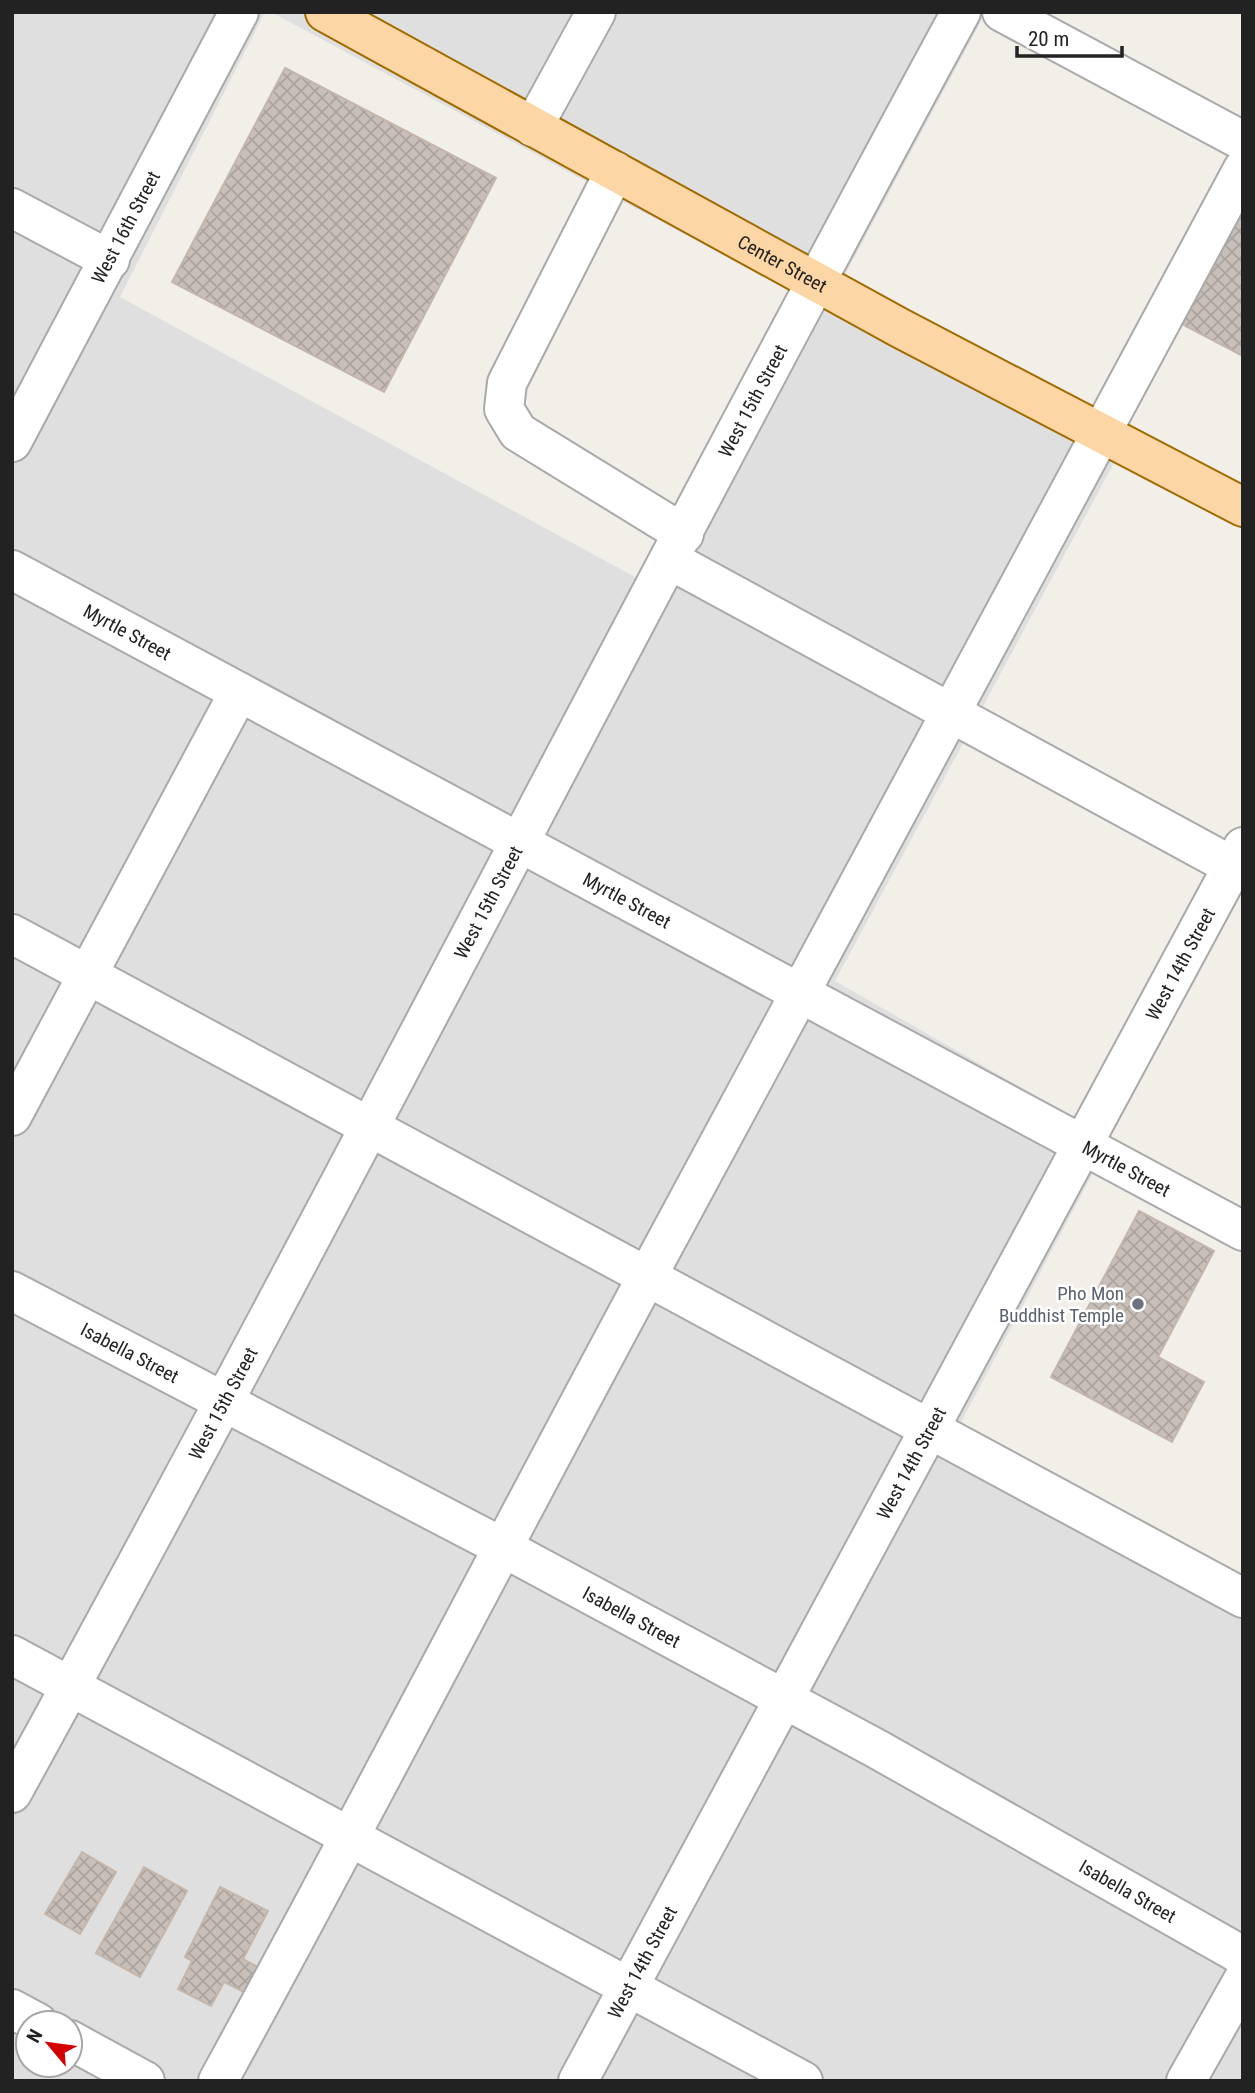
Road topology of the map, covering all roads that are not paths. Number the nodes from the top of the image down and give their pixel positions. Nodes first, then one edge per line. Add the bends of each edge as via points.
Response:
1 (239, 12) edge
2 (325, 12) edge
3 (596, 12) edge
4 (961, 12) edge
5 (1002, 12) edge
6 (533, 127) junction
7 (1243, 141) edge
8 (1243, 169) edge
9 (615, 171) junction
10 (12, 208) edge
11 (110, 260) junction
12 (816, 279) junction
13 (1101, 433) junction
14 (12, 442) edge
15 (1243, 508) edge
16 (677, 547) junction
17 (12, 570) edge
18 (240, 692) junction
19 (953, 714) junction
20 (520, 844) junction
21 (1238, 856) edge
22 (12, 934) edge
23 (88, 975) junction
24 (802, 993) junction
25 (12, 1116) edge
26 (371, 1127) junction
27 (1084, 1143) junction
28 (1243, 1231) edge
29 (648, 1275) junction
30 (12, 1291) edge
31 (222, 1402) junction
32 (929, 1426) junction
33 (504, 1548) junction
34 (1243, 1598) edge
35 (12, 1655) edge
36 (71, 1686) junction
37 (783, 1698) junction
38 (12, 1793) edge
39 (352, 1837) junction
40 (1243, 1955) edge
41 (1243, 1980) edge
42 (629, 1984) junction
43 (84, 2048) edge
44 (145, 2081) edge
45 (218, 2081) edge
46 (578, 2081) edge
47 (803, 2081) edge
48 (1186, 2081) edge

1 - 11 street, West 16th Street
2 - 6 main road, Center Street
3 - 6 street
4 - 12 street, West 15th Street
5 - 7 street
6 - 9 main road, Center Street
8 - 13 street
9 - 12 main road, Center Street
9 - 16 street via 507,383 504,409 517,432
10 - 11 street
11 - 14 street, West 16th Street
12 - 13 main road, Center Street
12 - 16 street, West 15th Street
13 - 15 main road, Center Street
13 - 19 street
16 - 19 street
16 - 20 street, West 15th Street
17 - 18 street, Myrtle Street
18 - 20 street, Myrtle Street
18 - 23 street
19 - 21 street
19 - 24 street
20 - 24 street, Myrtle Street
20 - 26 street, West 15th Street
21 - 27 street, West 14th Street
22 - 23 street
23 - 25 street
23 - 26 street
24 - 27 street, Myrtle Street
24 - 29 street
26 - 29 street
26 - 31 street, West 15th Street
27 - 28 street, Myrtle Street
27 - 32 street, West 14th Street
29 - 32 street
29 - 33 street
30 - 31 street, Isabella Street
31 - 33 street, Isabella Street
31 - 36 street, West 15th Street
32 - 34 street
32 - 37 street, West 14th Street
33 - 37 street, Isabella Street
33 - 39 street
35 - 36 street
36 - 38 street, West 15th Street
36 - 39 street
37 - 40 street, Isabella Street
37 - 42 street, West 14th Street
39 - 42 street
39 - 45 street
41 - 48 street
42 - 46 street, West 14th Street
42 - 47 street
43 - 44 street

